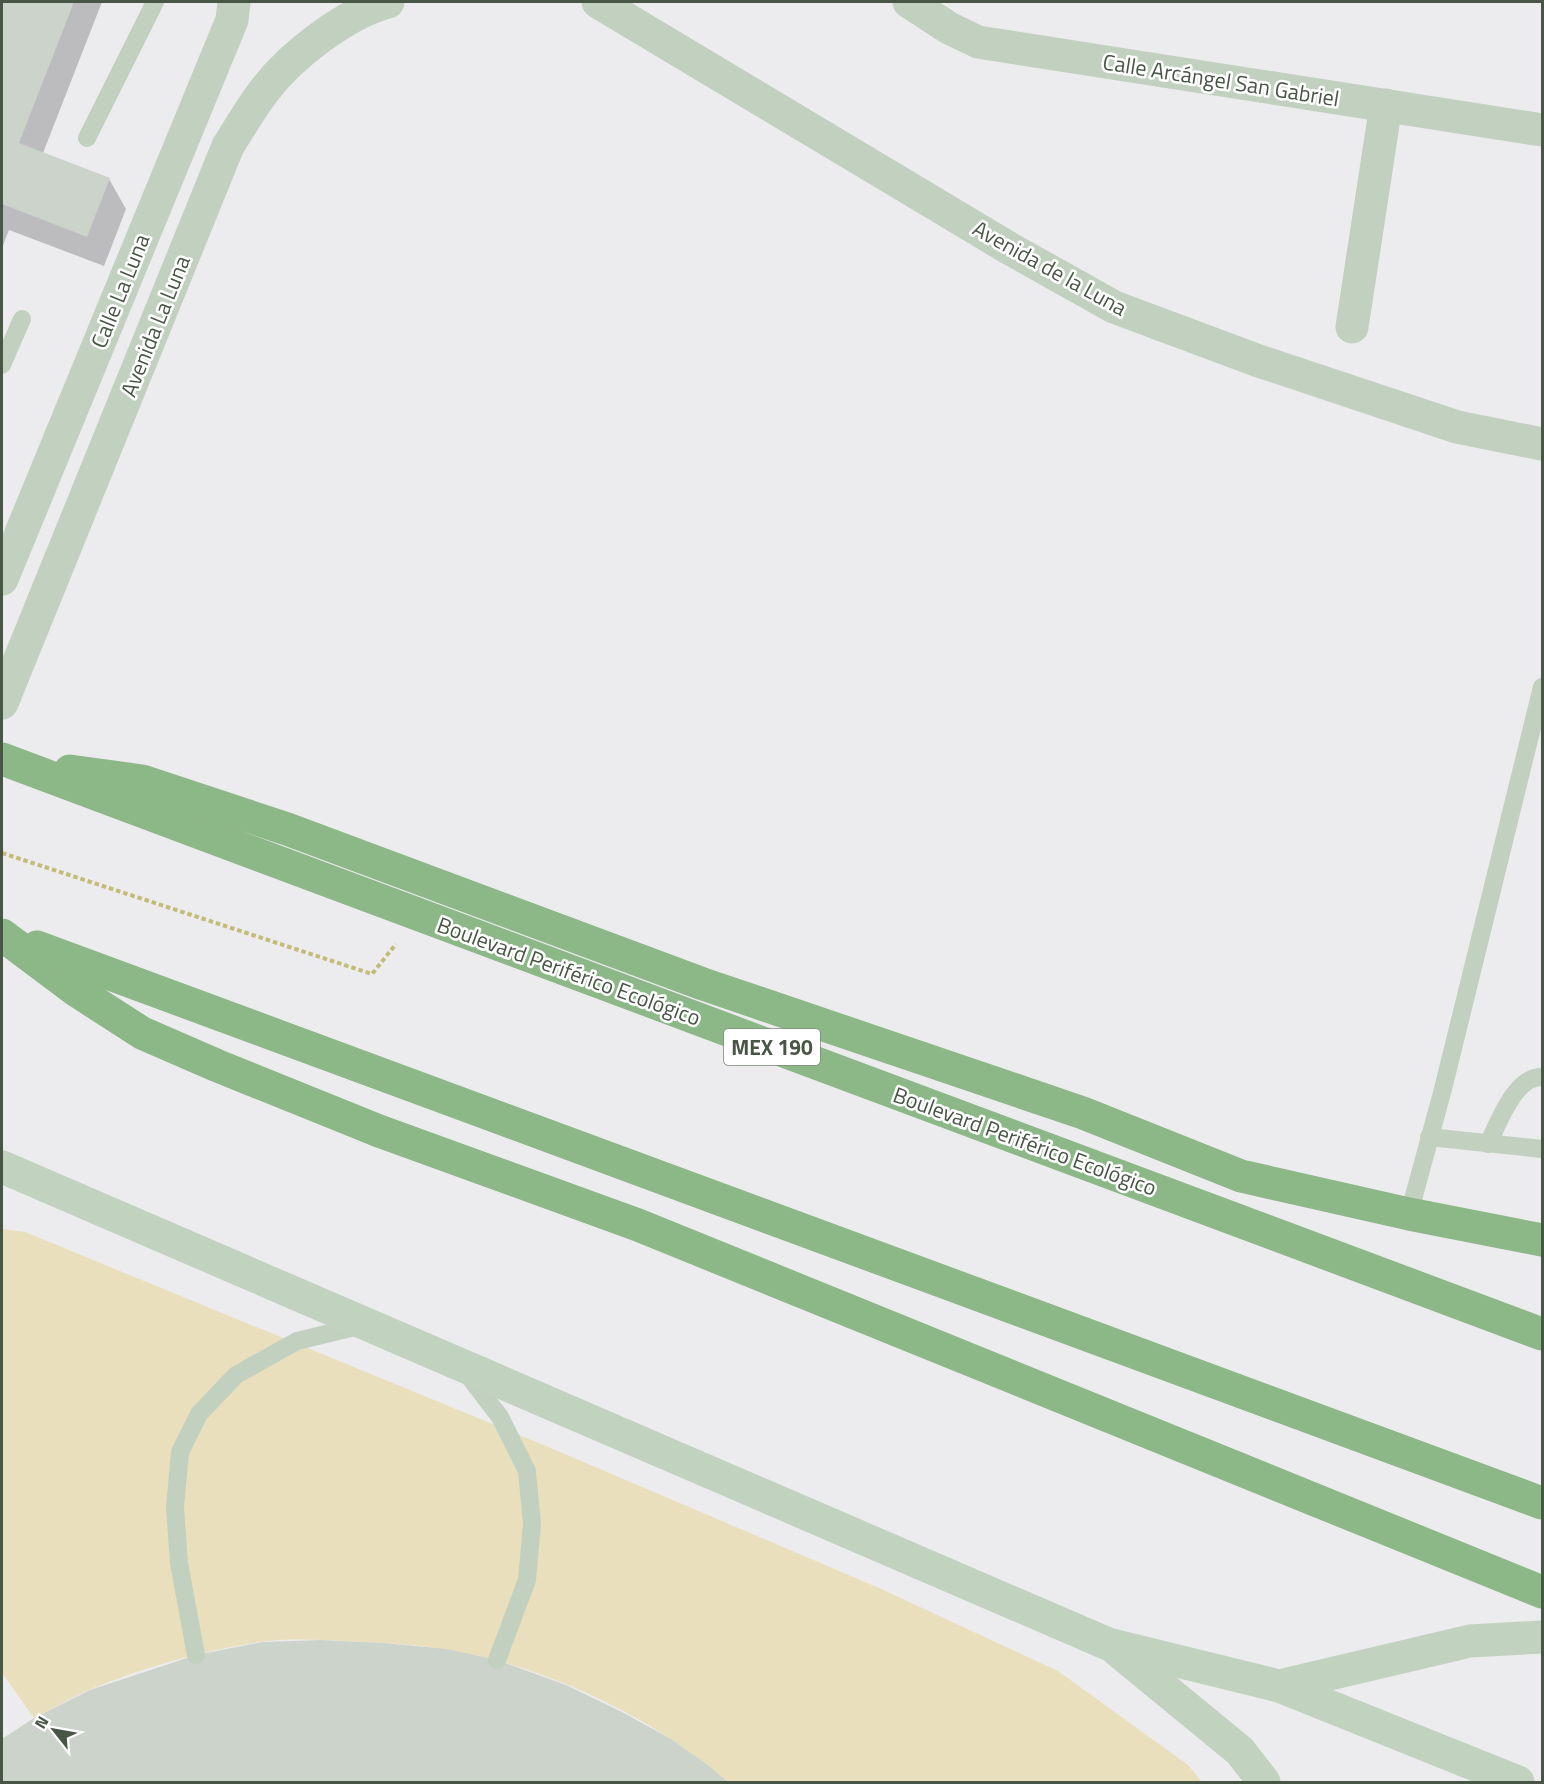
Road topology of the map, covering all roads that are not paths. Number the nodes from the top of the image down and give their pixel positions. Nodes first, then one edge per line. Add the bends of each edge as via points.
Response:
1 (155, 2) edge
2 (234, 2) edge
3 (383, 2) edge
4 (597, 2) edge
5 (909, 2) edge
6 (951, 15) edge
7 (1386, 105) junction
8 (1542, 130) edge
9 (87, 138) dead end
10 (22, 319) dead end
11 (1352, 327) dead end
12 (2, 365) edge
13 (1542, 444) edge
14 (2, 579) edge
15 (1542, 687) edge
16 (2, 703) edge
17 (7, 762) edge
18 (2, 935) edge
19 (1542, 1077) edge
20 (1429, 1137) junction
21 (1488, 1144) junction
22 (1542, 1149) edge
23 (2, 1167) edge
24 (2, 1180) edge
25 (35, 1181) junction
26 (1409, 1214) junction
27 (1542, 1240) edge
28 (366, 1324) junction
29 (1542, 1334) edge
30 (460, 1364) junction
31 (1542, 1503) edge
32 (1542, 1592) edge
33 (1542, 1637) edge
34 (1108, 1644) junction
35 (196, 1655) dead end
36 (497, 1660) dead end
37 (1279, 1686) junction
38 (1264, 1782) edge
39 (1518, 1782) edge

1 - 9 lane
2 - 14 street, Calle La Luna via 232,20
3 - 16 street, Avenida La Luna via 302,51 265,90 228,146
4 - 13 street, Avenida de la Luna via 1114,307 1256,360 1457,427
5 - 6 street, Calle Arcángel San Gabriel
6 - 7 street, Calle Arcángel San Gabriel via 978,42
7 - 8 street, Calle Arcángel San Gabriel
7 - 11 street
10 - 12 lane
15 - 20 lane
17 - 26 highway via 153,784 287,829 703,984 1083,1113 1241,1176
17 - 29 highway, Boulevard Periférico Ecológico / MEX 190
18 - 31 highway
18 - 32 highway via 142,1033 218,1066 379,1131 638,1225
19 - 21 lane via 1534,1076 1515,1091
20 - 21 lane
20 - 26 lane
21 - 22 lane
23 - 25 street
24 - 25 street
25 - 28 street
26 - 27 highway
28 - 30 street
28 - 35 lane via 297,1341 236,1375 200,1414 180,1452 175,1507 179,1563
30 - 34 street
30 - 36 lane via 500,1417 527,1471 532,1524 527,1580
33 - 37 street via 1470,1641
34 - 37 street
34 - 38 street via 1240,1751
37 - 39 street

